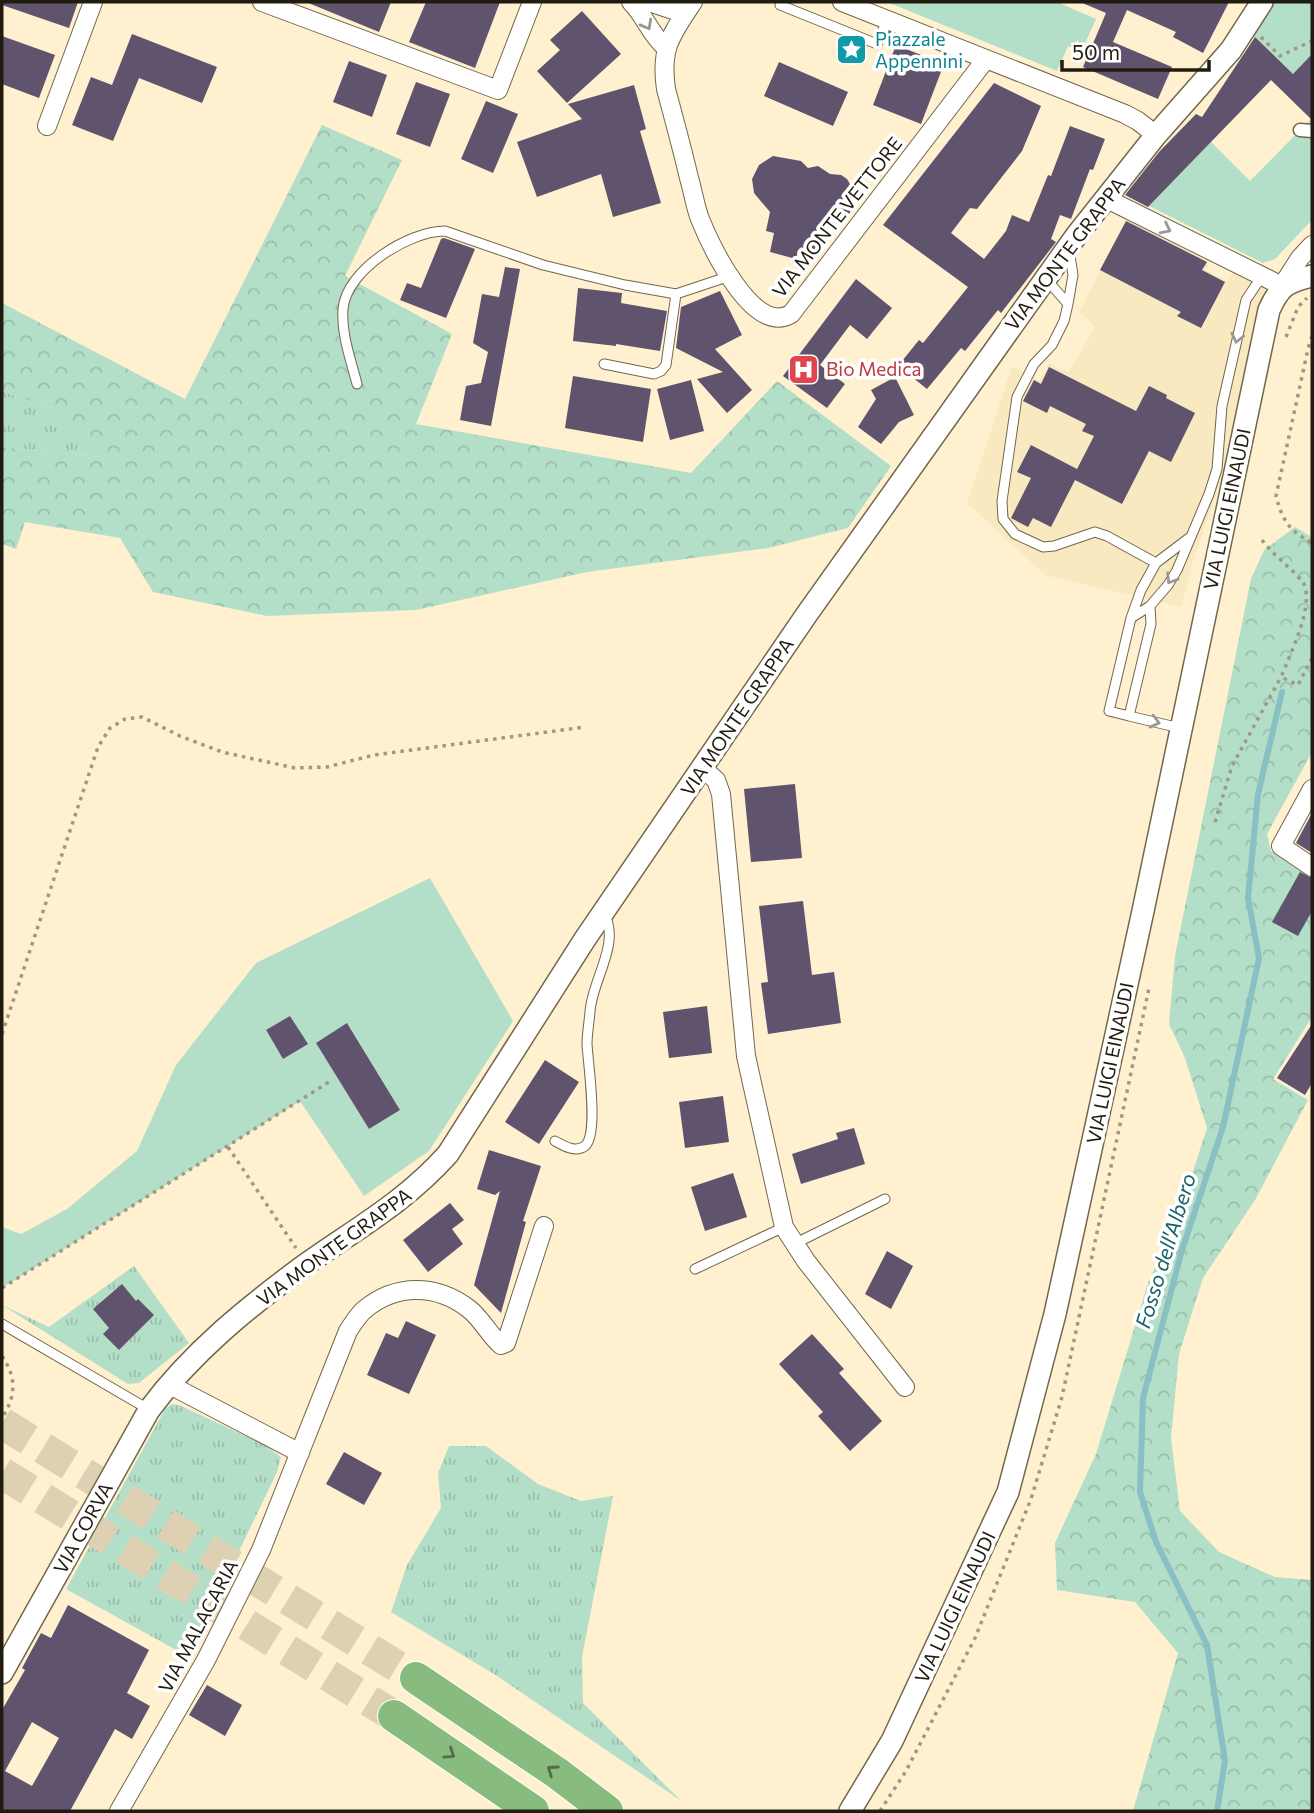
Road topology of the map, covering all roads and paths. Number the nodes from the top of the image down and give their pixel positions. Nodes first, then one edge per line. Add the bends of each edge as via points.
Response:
1 (93, 2) edge
2 (262, 2) edge
3 (532, 2) edge
4 (631, 2) edge
5 (649, 2) edge
6 (782, 2) edge
7 (842, 2) edge
8 (1262, 2) edge
9 (689, 8) edge
10 (887, 20) junction
11 (1256, 32) dead end
12 (1312, 41) edge
13 (666, 47) junction
14 (986, 59) junction
15 (47, 126) dead end
16 (1156, 135) junction
17 (1105, 198) junction
18 (1312, 245) edge
19 (1069, 247) junction
20 (1312, 275) edge
21 (730, 276) junction
22 (1262, 276) junction
23 (1045, 278) junction
24 (1282, 286) junction
25 (676, 295) junction
26 (1068, 304) junction
27 (1312, 336) edge
28 (604, 364) dead end
29 (357, 384) dead end
30 (1191, 537) junction
31 (1262, 540) dead end
32 (1312, 543) edge
33 (1156, 563) junction
34 (1312, 584) edge
35 (1305, 587) junction
36 (1150, 606) junction
37 (1130, 618) junction
38 (1312, 658) edge
39 (1281, 677) junction
40 (1129, 716) junction
41 (585, 727) dead end
42 (1180, 728) junction
43 (702, 768) junction
44 (1312, 789) edge
45 (1215, 822) dead end
46 (1312, 867) edge
47 (603, 912) junction
48 (2, 1034) edge
49 (329, 1082) dead end
50 (555, 1141) dead end
51 (228, 1147) junction
52 (885, 1199) dead end
53 (544, 1226) dead end
54 (784, 1227) junction
55 (794, 1244) junction
56 (306, 1265) junction
57 (695, 1269) dead end
58 (2, 1289) edge
59 (2, 1324) edge
60 (2, 1356) edge
61 (168, 1384) junction
62 (905, 1387) dead end
63 (149, 1410) junction
64 (2, 1418) edge
65 (300, 1453) junction
66 (2, 1673) edge
67 (416, 1678) tunnel mouth
68 (394, 1716) tunnel mouth
69 (119, 1811) edge
70 (533, 1811) edge
71 (607, 1811) edge
72 (850, 1811) edge

1 - 15 street
2 - 3 street via 498,90
4 -> 13 street
5 - 9 street
6 - 10 lane via 780,5 877,44
7 - 10 street
8 - 16 street, VIA MONTE GRAPPA via 1231,50
9 - 13 street
10 - 14 street
11 - 12 path via 1280,56
13 - 21 street, VIA MONTE VETTORE via 666,89 700,218
14 - 16 street via 1125,114
14 - 21 street, VIA MONTE VETTORE via 791,314 773,318 758,311
16 - 17 street, VIA MONTE GRAPPA
17 - 19 street, VIA MONTE GRAPPA
17 -> 22 street
18 - 24 street
19 - 23 street, VIA MONTE GRAPPA
19 - 26 lane via 1073,275
20 - 24 street
21 - 25 lane
22 - 24 street
22 -> 30 lane via 1246,300 1222,406 1217,469
23 - 26 lane
23 - 43 street, VIA MONTE GRAPPA
24 - 42 street, VIA LUIGI EINAUDI via 1269,310
25 - 28 lane via 666,365 661,371 654,374
25 - 29 lane via 543,265 445,231 432,231 388,252 352,283 343,305 343,326
26 - 33 lane via 1052,345 1034,364 1017,397 1003,519 1016,534 1043,547 1095,532
27 - 32 path via 1276,496 1287,524
30 - 33 lane
30 -> 36 lane via 1177,570
31 - 35 path
33 - 37 lane
34 - 35 path
35 - 39 path via 1309,601 1304,622
36 - 37 lane
36 - 40 lane via 1151,624
37 - 40 lane via 1109,711
38 - 39 path via 1298,685
39 - 45 path via 1232,766
40 -> 42 lane
41 - 48 path via 295,768 222,752 142,717 125,719 110,728 98,747
42 - 72 street, VIA LUIGI EINAUDI via 1055,1314 1008,1492 892,1741
43 - 47 street, VIA MONTE GRAPPA
43 - 54 street via 716,780 721,794 746,1056
44 - 46 street via 1281,846
47 - 50 lane via 611,940 590,1005 591,1136 577,1149
47 - 56 street, VIA MONTE GRAPPA via 448,1154 384,1213
49 - 51 path
51 - 56 path
51 - 58 path
52 - 55 lane
53 - 65 street, VIA MALACARIA via 506,1343 501,1345 468,1308 439,1292 389,1293 363,1310 348,1331
54 - 55 street
54 - 57 lane
55 - 62 street
56 - 61 street, VIA MONTE GRAPPA via 221,1331
59 - 63 lane
60 - 64 path via 14,1383 11,1404
61 - 63 street, VIA CORVA
61 - 65 street
63 - 66 street, VIA CORVA
65 - 69 street, VIA MALACARIA via 261,1550 206,1660
71 -> 67 highway
68 -> 70 highway

